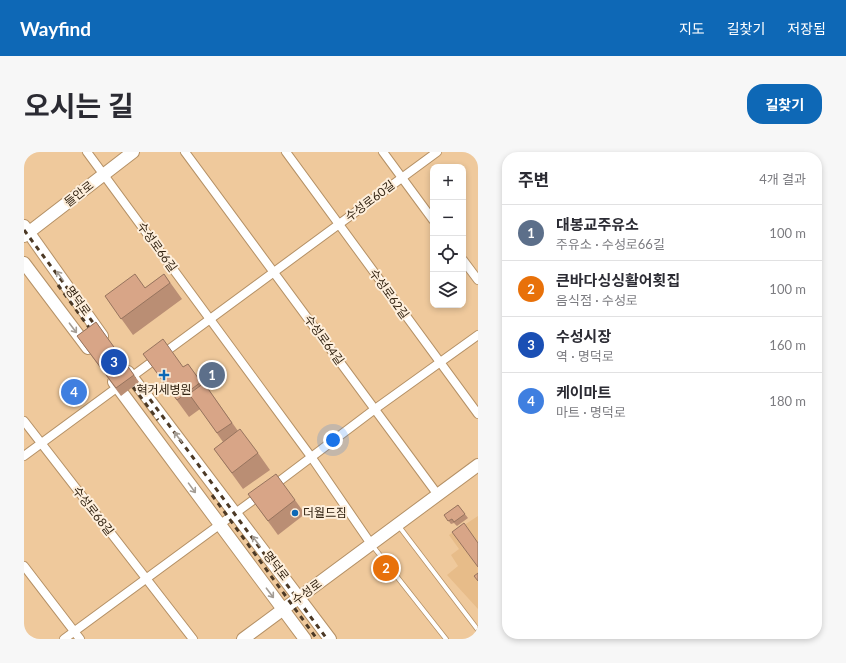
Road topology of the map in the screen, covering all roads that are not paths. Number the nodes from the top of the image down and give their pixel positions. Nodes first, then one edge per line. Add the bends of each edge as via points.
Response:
1 (87, 152) edge
2 (133, 152) edge
3 (185, 152) edge
4 (286, 152) edge
5 (383, 152) edge
6 (437, 152) edge
7 (104, 174) junction
8 (402, 178) junction
9 (430, 216) edge
10 (338, 225) junction
11 (26, 231) edge
12 (24, 263) edge
13 (466, 264) edge
14 (274, 272) junction
15 (478, 280) edge
16 (210, 320) junction
17 (478, 335) edge
18 (109, 345) edge
19 (94, 356) edge
20 (440, 363) junction
21 (122, 364) edge
22 (108, 374) edge
23 (131, 376) junction
24 (117, 386) junction
25 (375, 409) junction
26 (478, 414) edge
27 (24, 421) edge
28 (41, 444) junction
29 (24, 456) edge
30 (312, 458) junction
31 (478, 466) edge
32 (438, 495) junction
33 (236, 513) junction
34 (219, 525) junction
35 (398, 525) junction
36 (372, 544) junction
37 (24, 566) edge
38 (145, 578) junction
39 (299, 598) junction
40 (283, 610) junction
41 (478, 630) edge
42 (74, 632) junction
43 (64, 639) edge
44 (80, 639) edge
45 (193, 639) edge
46 (243, 639) edge
47 (304, 639) edge
48 (330, 639) edge
49 (446, 639) edge

1 - 7 street, 수성로66길
2 - 7 main road, 들안로
3 - 14 street, 수성로64길
4 - 10 street, 수성로62길
5 - 8 street, 수성로60길
6 - 8 street
7 - 11 main road, 들안로
7 - 16 street, 수성로66길
8 - 9 street, 수성로60길
8 - 10 street, 수성로60길
10 - 14 street
10 - 20 street, 수성로62길
18 -> 11 main road, 명덕로
12 -> 19 main road, 명덕로
13 - 15 street
14 - 16 street
14 - 25 street, 수성로64길
16 - 23 street
16 - 30 street, 수성로66길
17 - 20 street
20 - 25 street
20 - 26 street, 수성로62길
21 - 23 main road, 명덕로
22 - 24 main road, 명덕로
23 - 24 street
33 -> 23 main road, 명덕로
24 - 28 street
24 -> 34 main road, 명덕로
25 - 30 street
25 - 32 street, 수성로64길
27 - 28 street, 수성로68길
28 - 29 street
28 - 38 street, 수성로68길
30 - 33 street
30 - 36 street, 수성로66길
31 - 32 main road, 수성로
32 - 35 main road, 수성로
33 - 34 street
39 -> 33 main road, 명덕로
34 - 38 street
34 -> 40 main road, 명덕로
35 - 36 main road, 수성로
35 - 41 lane
36 - 39 main road, 수성로
36 - 49 lane
37 - 42 street
38 - 42 street
38 - 45 street, 수성로68길
39 - 40 main road, 수성로
39 - 48 main road, 명덕로
40 - 46 main road, 수성로
40 - 47 main road, 명덕로
42 - 43 street
42 - 44 street

